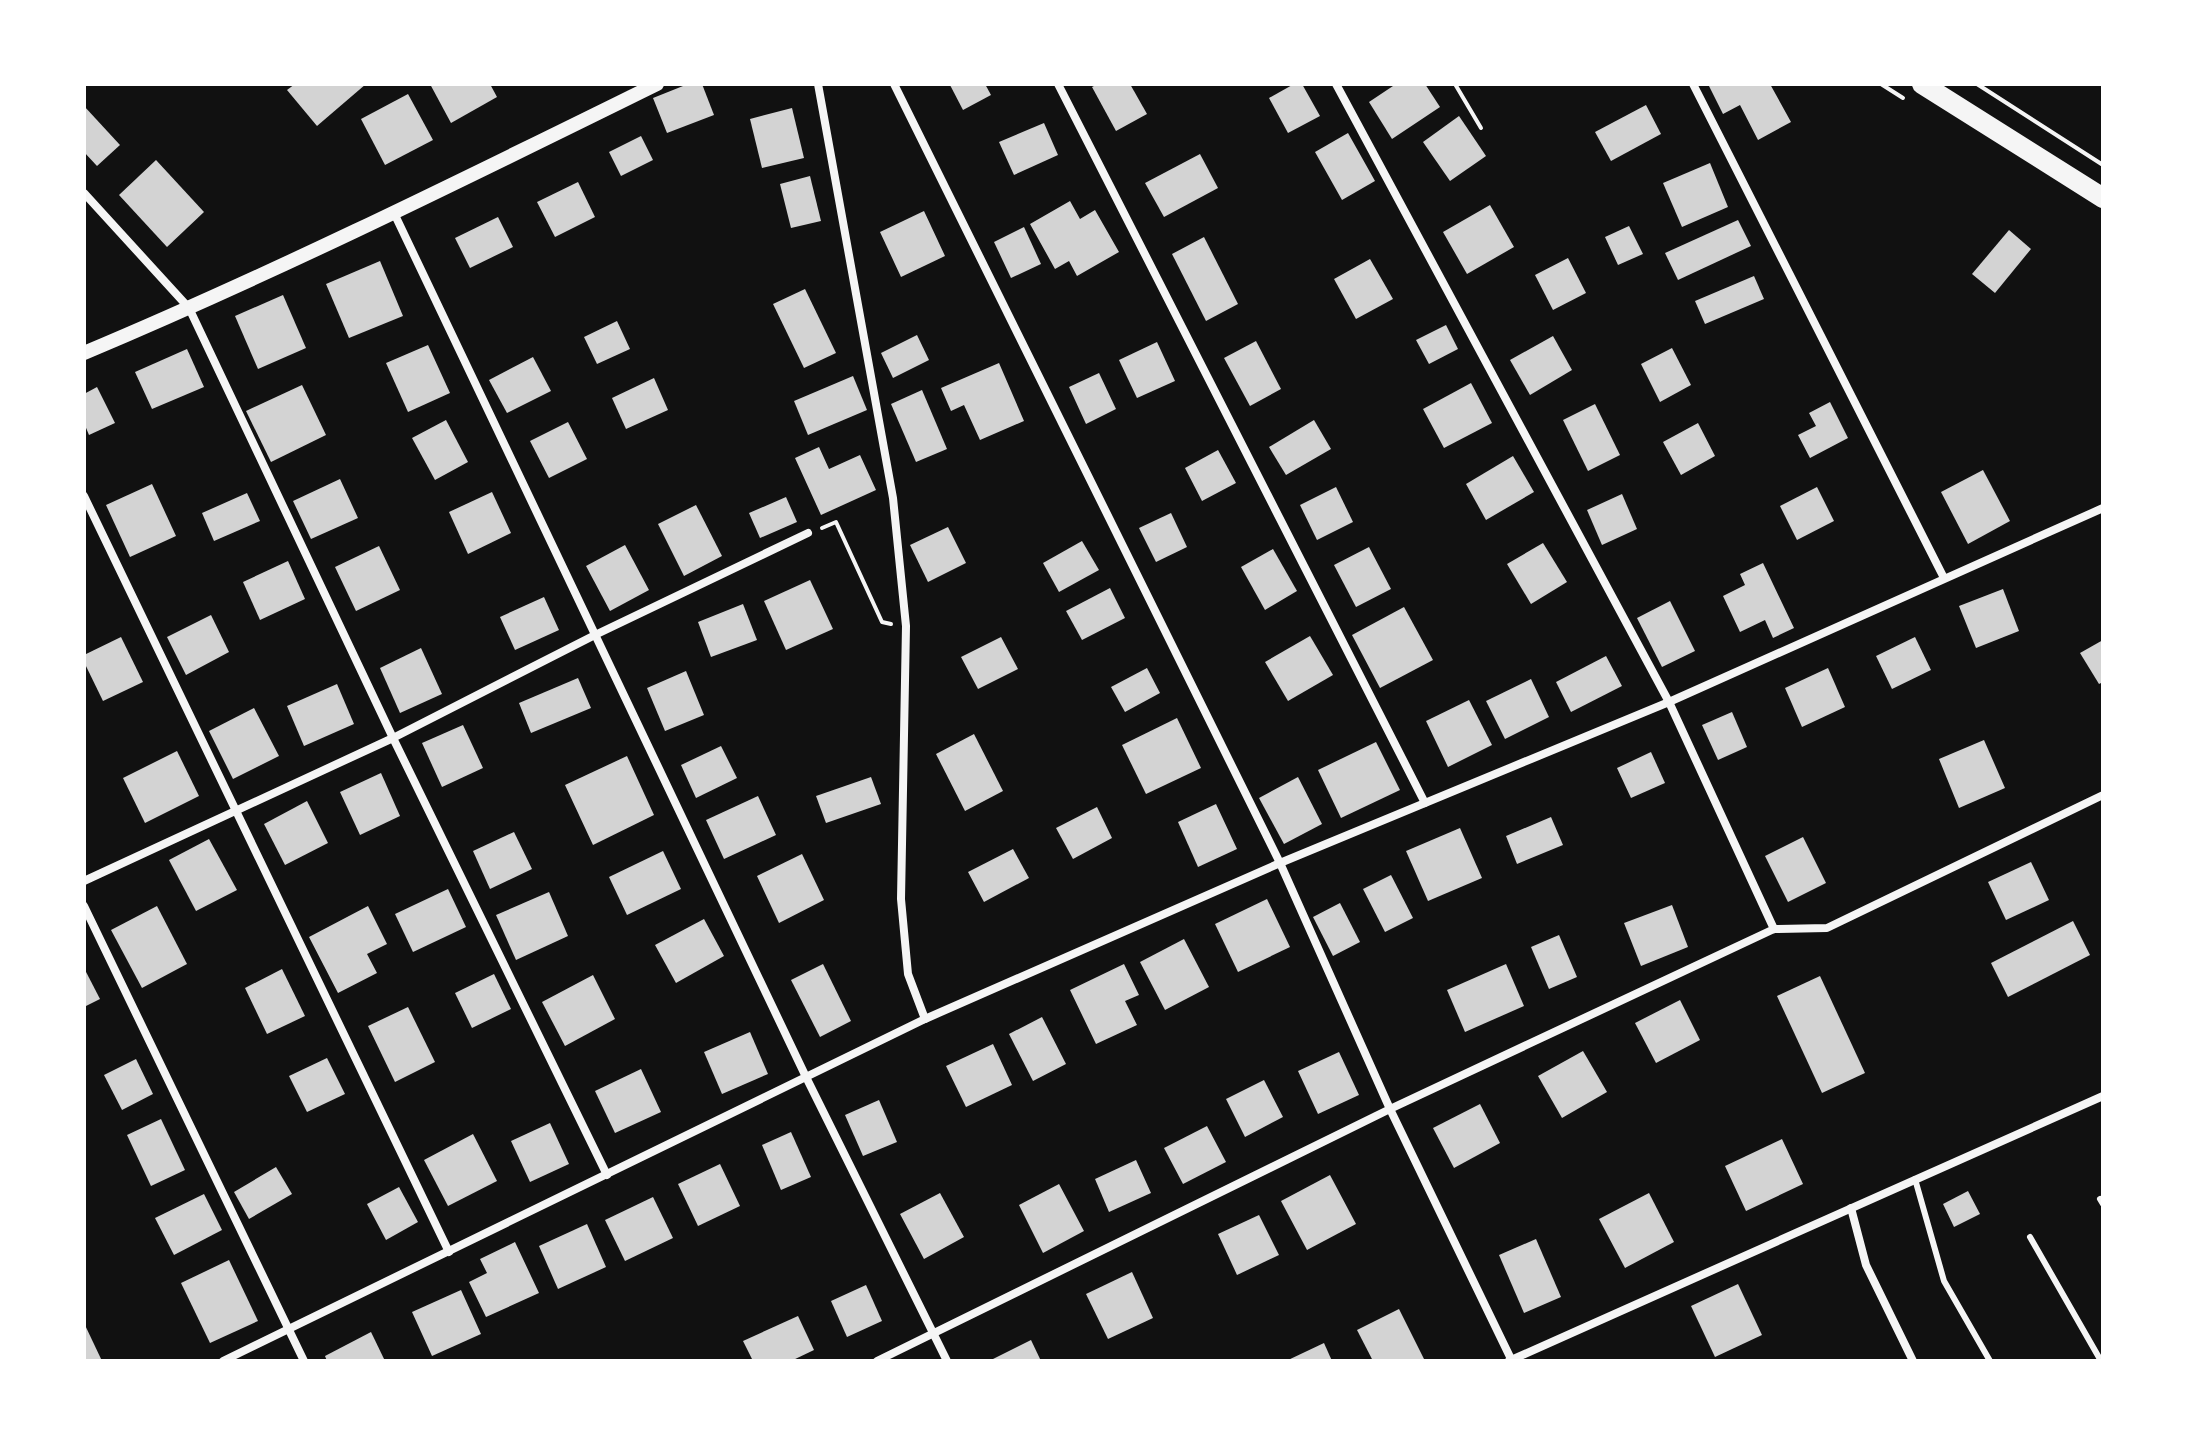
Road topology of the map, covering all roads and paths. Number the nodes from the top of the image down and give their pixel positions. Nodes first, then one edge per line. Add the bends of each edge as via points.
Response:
1 (657, 84) edge
2 (818, 84) edge
3 (894, 84) edge
4 (1058, 84) edge
5 (1336, 84) edge
6 (1455, 84) edge
7 (1693, 84) edge
8 (1922, 84) edge
9 (1977, 84) edge
10 (1481, 128) dead end
11 (2103, 165) edge
12 (84, 193) edge
13 (2103, 198) edge
14 (394, 213) junction
15 (189, 308) junction
16 (84, 353) edge
17 (84, 496) edge
18 (2103, 509) edge
19 (808, 533) joint
20 (1944, 578) junction
21 (906, 626) junction
22 (595, 635) junction
23 (1669, 702) junction
24 (393, 738) junction
25 (2103, 795) edge
26 (1425, 803) junction
27 (235, 810) junction
28 (1280, 863) junction
29 (84, 881) edge
30 (84, 906) edge
31 (1774, 929) junction
32 (925, 1019) junction
33 (806, 1077) junction
34 (2103, 1096) edge
35 (1390, 1109) junction
36 (607, 1175) junction
37 (1915, 1179) junction
38 (1851, 1208) junction
39 (2030, 1237) dead end
40 (449, 1252) junction
41 (289, 1330) junction
42 (933, 1333) junction
43 (1511, 1360) edge
44 (223, 1361) edge
45 (304, 1361) edge
46 (877, 1361) edge
47 (947, 1361) edge
48 (1913, 1361) edge
49 (1990, 1361) edge
50 (2101, 1361) edge

1 - 14 street
2 - 21 street via 893,498
3 - 28 street
4 - 26 street
5 - 23 street
6 - 10 path
7 - 20 street
8 - 13 main road
9 - 11 path
12 - 15 street
14 - 15 street
14 - 22 street
15 - 16 street
15 - 24 street
17 - 27 street
18 - 20 street
19 - 21 path via 836,522 882,622
19 - 22 street
20 - 23 street
21 - 32 street via 901,899 908,974
22 - 24 street
22 - 33 street
23 - 26 street
23 - 31 street
24 - 27 street
24 - 36 street
25 - 31 street via 1827,928
26 - 28 street
27 - 29 street
27 - 40 street
28 - 32 street
28 - 35 street
30 - 41 street
31 - 35 street
32 - 33 street
33 - 36 street
33 - 42 street
34 - 37 street
35 - 42 street
35 - 43 street
36 - 40 street
37 - 38 street
37 - 49 lane via 1944,1281
38 - 43 street
38 - 48 street via 1866,1265
39 - 50 lane
40 - 41 street
41 - 44 street
41 - 45 street
42 - 46 street
42 - 47 street

